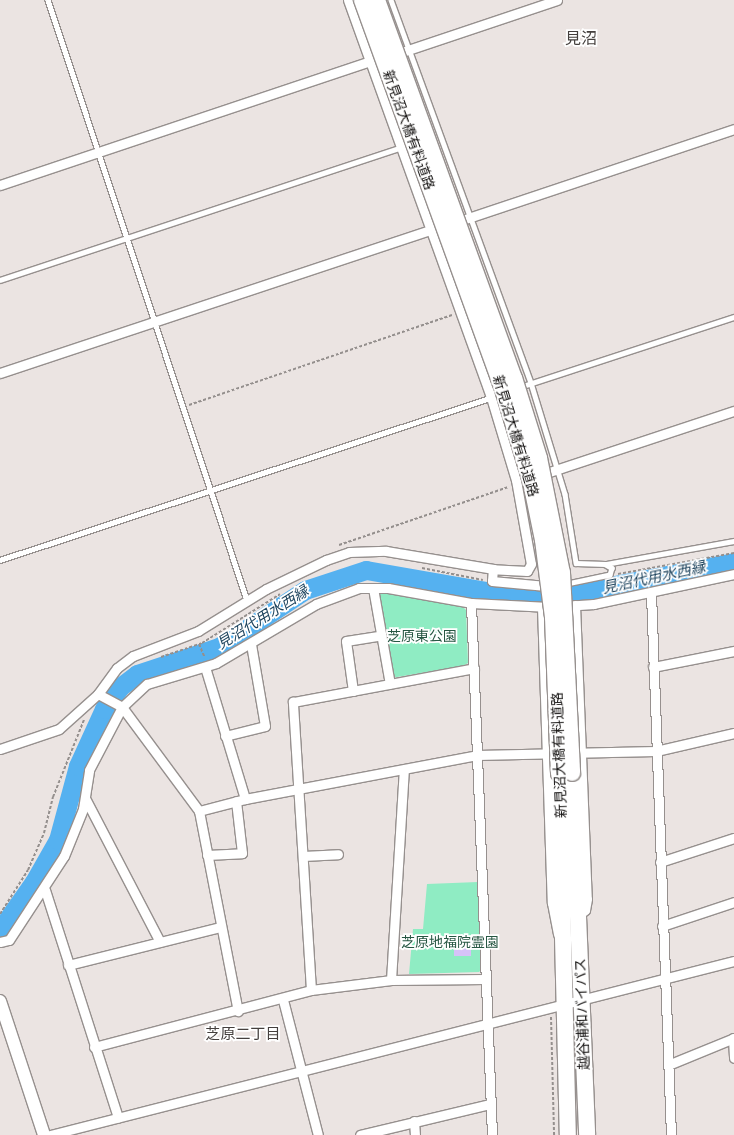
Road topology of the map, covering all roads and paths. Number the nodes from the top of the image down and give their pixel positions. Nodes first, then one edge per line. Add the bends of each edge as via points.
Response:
1 (48, 0) edge
2 (348, 0) edge
3 (362, 0) edge
4 (377, 0) edge
5 (391, 0) edge
6 (557, 0) edge
7 (409, 50) junction
8 (370, 61) junction
9 (734, 129) edge
10 (440, 134) junction
11 (402, 147) junction
12 (98, 153) junction
13 (0, 185) edge
14 (470, 217) junction
15 (431, 230) junction
16 (127, 238) junction
17 (0, 280) edge
18 (461, 312) junction
19 (734, 317) edge
20 (155, 322) junction
21 (0, 374) edge
22 (531, 383) junction
23 (491, 397) junction
24 (184, 406) junction
25 (734, 411) edge
26 (557, 468) junction
27 (517, 484) junction
28 (212, 490) junction
29 (734, 541) edge
30 (734, 553) edge
31 (338, 556) junction
32 (0, 560) edge
33 (605, 564) junction
34 (493, 569) junction
35 (734, 574) edge
36 (610, 575) junction
37 (373, 588) junction
38 (651, 593) junction
39 (247, 600) junction
40 (471, 603) junction
41 (572, 605) junction
42 (546, 607) junction
43 (382, 635) junction
44 (199, 644) dead end
45 (251, 644) junction
46 (734, 651) edge
47 (205, 663) junction
48 (653, 667) junction
49 (474, 668) junction
50 (390, 684) junction
51 (353, 691) junction
52 (101, 695) junction
53 (122, 707) junction
54 (734, 733) edge
55 (225, 736) junction
56 (0, 749) edge
57 (656, 751) junction
58 (580, 753) junction
59 (547, 754) junction
60 (477, 755) junction
61 (404, 769) junction
62 (566, 773) junction
63 (299, 789) junction
64 (84, 798) junction
65 (240, 800) junction
66 (199, 811) junction
67 (734, 838) edge
68 (338, 854) dead end
69 (207, 855) junction
70 (303, 856) junction
71 (660, 862) junction
72 (45, 890) junction
73 (569, 894) junction
74 (734, 902) edge
75 (577, 917) junction
76 (662, 926) junction
77 (220, 927) junction
78 (0, 942) edge
79 (160, 942) junction
80 (563, 946) junction
81 (734, 961) edge
82 (68, 965) junction
83 (485, 979) junction
84 (665, 979) junction
85 (391, 980) junction
86 (311, 990) junction
87 (283, 1000) junction
88 (582, 1000) junction
89 (0, 1001) edge
90 (564, 1005) junction
91 (238, 1011) junction
92 (551, 1016) dead end
93 (485, 1026) junction
94 (4, 1029) edge
95 (733, 1038) edge
96 (94, 1047) junction
97 (734, 1058) edge
98 (668, 1064) junction
99 (303, 1070) junction
100 (490, 1104) junction
101 (118, 1118) junction
102 (414, 1121) junction
103 (44, 1135) edge
104 (50, 1135) edge
105 (318, 1135) edge
106 (360, 1135) edge
107 (415, 1135) edge
108 (492, 1135) edge
109 (554, 1135) edge
110 (568, 1135) edge
111 (587, 1135) edge
112 (671, 1135) edge

1 - 12 lane
2 - 8 street
3 - 62 highway, 新見沼大橋有料道路, bridge via 501,383 533,490 553,617
4 - 62 highway, 新見沼大橋有料道路, bridge via 514,378 539,458 562,573
5 - 7 lane
6 - 7 street
7 - 8 street
7 - 10 lane
8 - 11 street
8 - 12 street
9 - 14 street
10 - 11 lane
10 - 14 lane
11 - 15 street
11 - 16 lane
12 - 13 street
12 - 16 lane
14 - 15 street
14 - 22 lane
15 - 18 street
15 - 20 street
16 - 17 lane
16 - 20 lane
18 - 23 street
18 - 24 path
19 - 22 lane
20 - 21 street
20 - 24 lane
22 - 23 lane
22 - 26 lane
23 - 27 street
23 - 28 lane
24 - 28 lane
25 - 26 street
26 - 27 street
26 - 33 lane via 576,563 579,566
27 - 31 path via 340,543
27 - 34 street via 530,568 527,571
28 - 32 lane
28 - 39 lane
29 - 33 lane
30 - 36 path
31 - 34 street via 386,551
31 - 39 street via 291,576
33 - 36 lane via 612,568
34 - 42 street via 492,581 546,586
35 - 38 street
36 - 41 lane via 567,582
37 - 40 street
37 - 43 street
37 - 45 street via 360,588 316,604
38 - 41 street
38 - 48 street
39 - 52 street via 198,630 134,656 117,668
40 - 42 street
40 - 49 street
41 - 42 street
41 - 58 street
42 - 59 street
43 - 50 street
43 - 51 street via 346,641
44 - 47 path
45 - 47 street
45 - 55 street via 265,726
46 - 48 street
47 - 53 street via 146,684
47 - 55 street
48 - 57 street
49 - 50 street
49 - 60 street
50 - 51 street
51 - 63 street via 293,702
52 - 53 street
52 - 56 street via 59,729
53 - 64 street via 89,770
53 - 66 street
54 - 57 street
55 - 65 street
57 - 58 street
57 - 71 street
58 - 59 street
58 - 75 street via 587,899 585,910
59 - 60 street
59 - 80 street via 552,903 556,928
60 - 61 street
60 - 83 street
61 - 63 street
61 - 85 street
62 - 73 highway, 新見沼大橋有料道路
63 - 65 street
63 - 70 street
64 - 72 street via 64,856
64 - 79 street
65 - 66 street
65 - 69 street via 242,853
66 - 69 street
67 - 71 street
68 - 70 street
69 - 77 street
70 - 86 street
71 - 76 street
72 - 78 street via 9,940
72 - 82 street
73 - 75 highway, 越谷浦和バイパス
73 - 80 highway, 越谷浦和バイパス
74 - 76 street
75 - 88 highway, 越谷浦和バイパス
76 - 84 street
77 - 79 street
77 - 91 street
79 - 82 street
80 - 90 highway, 越谷浦和バイパス
81 - 84 street
82 - 96 street
83 - 85 street
83 - 93 street
84 - 88 street
84 - 98 street
85 - 86 street
86 - 87 street
87 - 91 street
87 - 99 street
88 - 90 street
88 - 111 highway, 越谷浦和バイパス
89 - 94 street
90 - 93 street
90 - 110 highway, 越谷浦和バイパス
91 - 96 street
92 - 109 path
93 - 99 street
93 - 100 street
94 - 103 street
95 - 97 street
95 - 98 street
96 - 101 street
98 - 112 street
99 - 101 street
99 - 105 street
100 - 102 street
100 - 108 street
101 - 104 street
102 - 106 street
102 - 107 street

